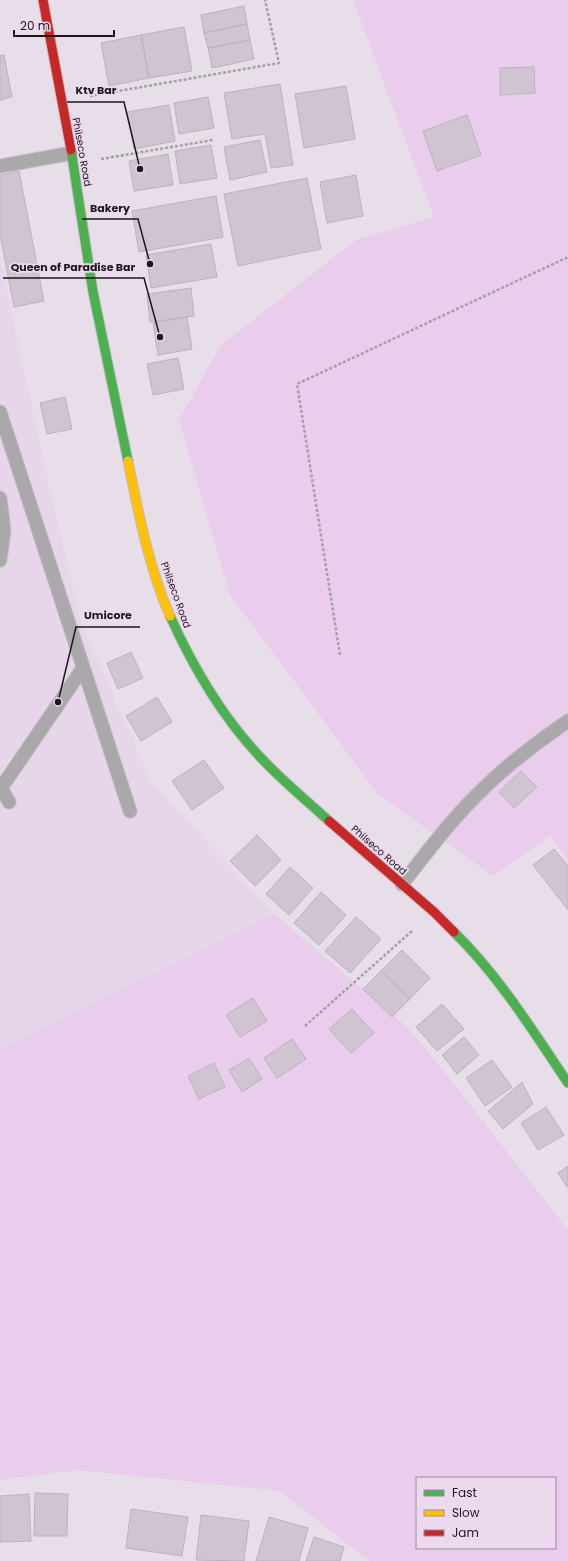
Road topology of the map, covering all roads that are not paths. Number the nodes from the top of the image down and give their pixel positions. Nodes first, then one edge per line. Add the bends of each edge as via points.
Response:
1 (43, 0) edge
2 (72, 158) junction
3 (0, 166) edge
4 (0, 412) edge
5 (0, 498) edge
6 (1, 551) edge
7 (84, 668) junction
8 (568, 721) edge
9 (9, 802) dead end
10 (130, 811) dead end
11 (402, 884) junction
12 (568, 1083) edge

1 - 2 street, Philseco Road
2 - 3 lane
2 - 11 street, Philseco Road via 93,292 138,507 150,555 179,636 209,689 233,724 263,760
4 - 7 lane
5 - 6 lane via 4,531
7 - 9 lane via 1,788
7 - 10 lane
8 - 11 lane via 532,746 484,787 437,839
11 - 12 street, Philseco Road via 474,951

